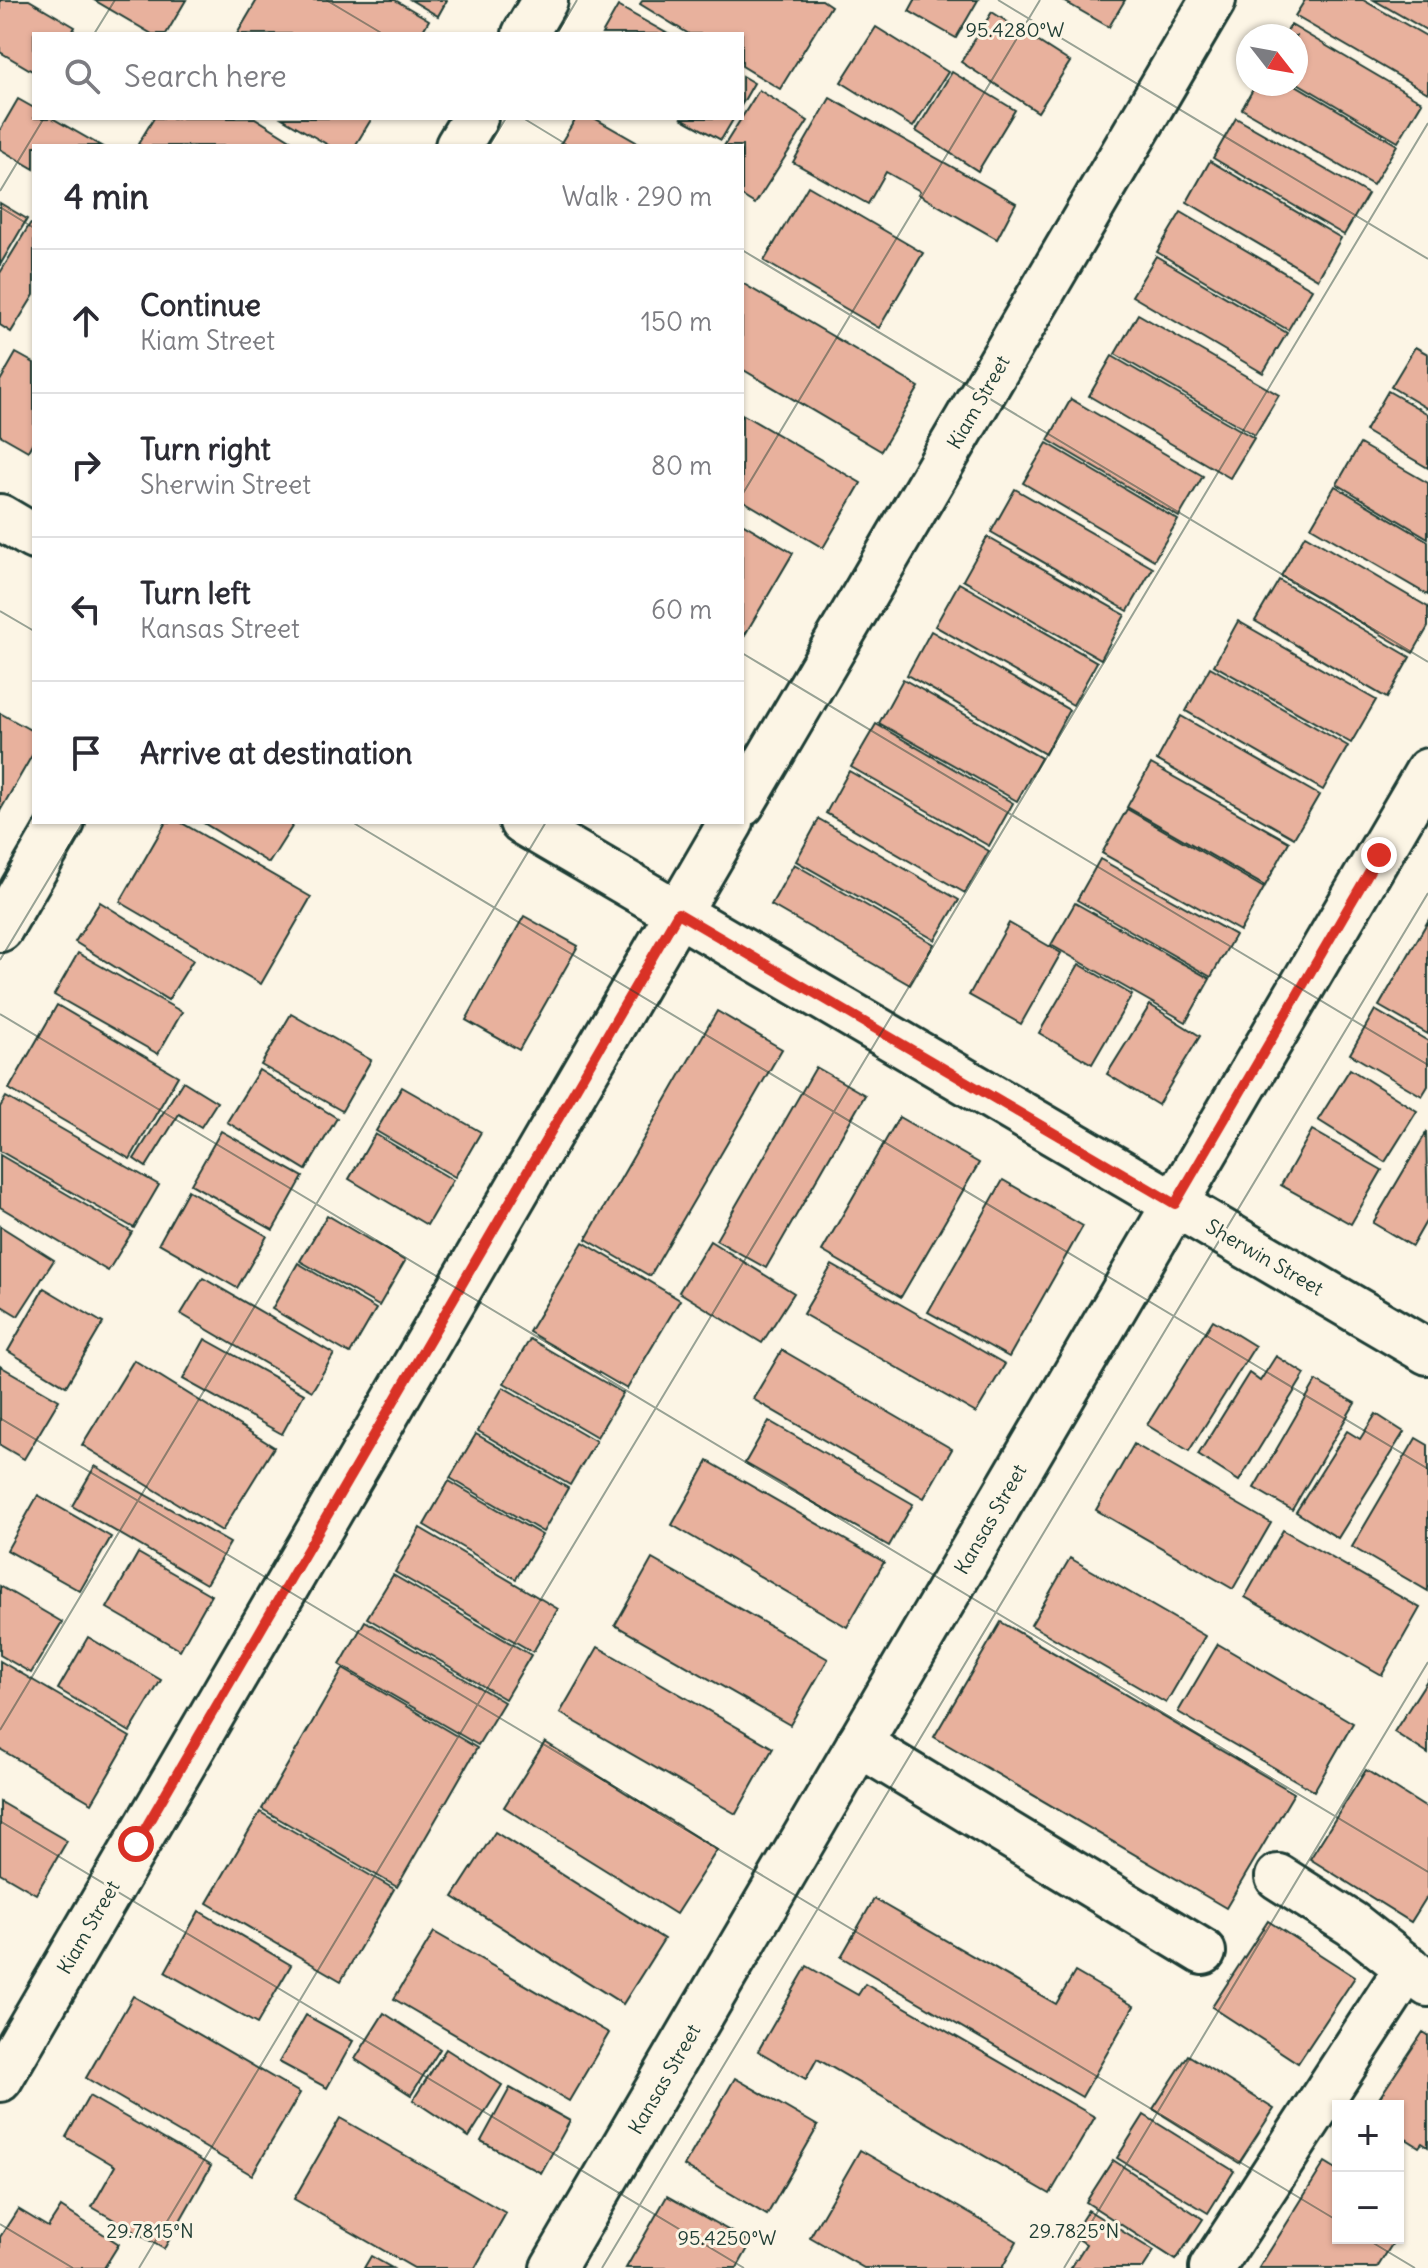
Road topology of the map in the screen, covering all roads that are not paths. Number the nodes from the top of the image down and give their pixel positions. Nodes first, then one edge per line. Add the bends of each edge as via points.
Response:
1 (545, 0) edge
2 (1213, 0) edge
3 (526, 32) edge
4 (474, 120) edge
5 (459, 144) edge
6 (0, 517) edge
7 (32, 536) edge
8 (1428, 771) edge
9 (744, 801) edge
10 (61, 824) edge
11 (525, 824) edge
12 (730, 824) edge
13 (678, 913) junction
14 (0, 929) edge
15 (1175, 1204) junction
16 (1428, 1352) edge
17 (859, 1744) junction
18 (1278, 1877) dead end
19 (1203, 1952) dead end
20 (1418, 1975) edge
21 (0, 2079) edge
22 (553, 2268) edge
23 (1212, 2268) edge

1 - 3 street
2 - 9 street, Kiam Street
4 - 5 street
6 - 7 street
8 - 15 street, Kansas Street
10 - 14 street
11 - 13 street, Sherwin Street
12 - 13 street, Kiam Street
13 - 15 street, Sherwin Street
13 - 21 street, Kiam Street
15 - 16 street, Sherwin Street
15 - 17 street, Kansas Street
17 - 19 street
17 - 22 street, Kansas Street
18 - 20 street
20 - 23 street

